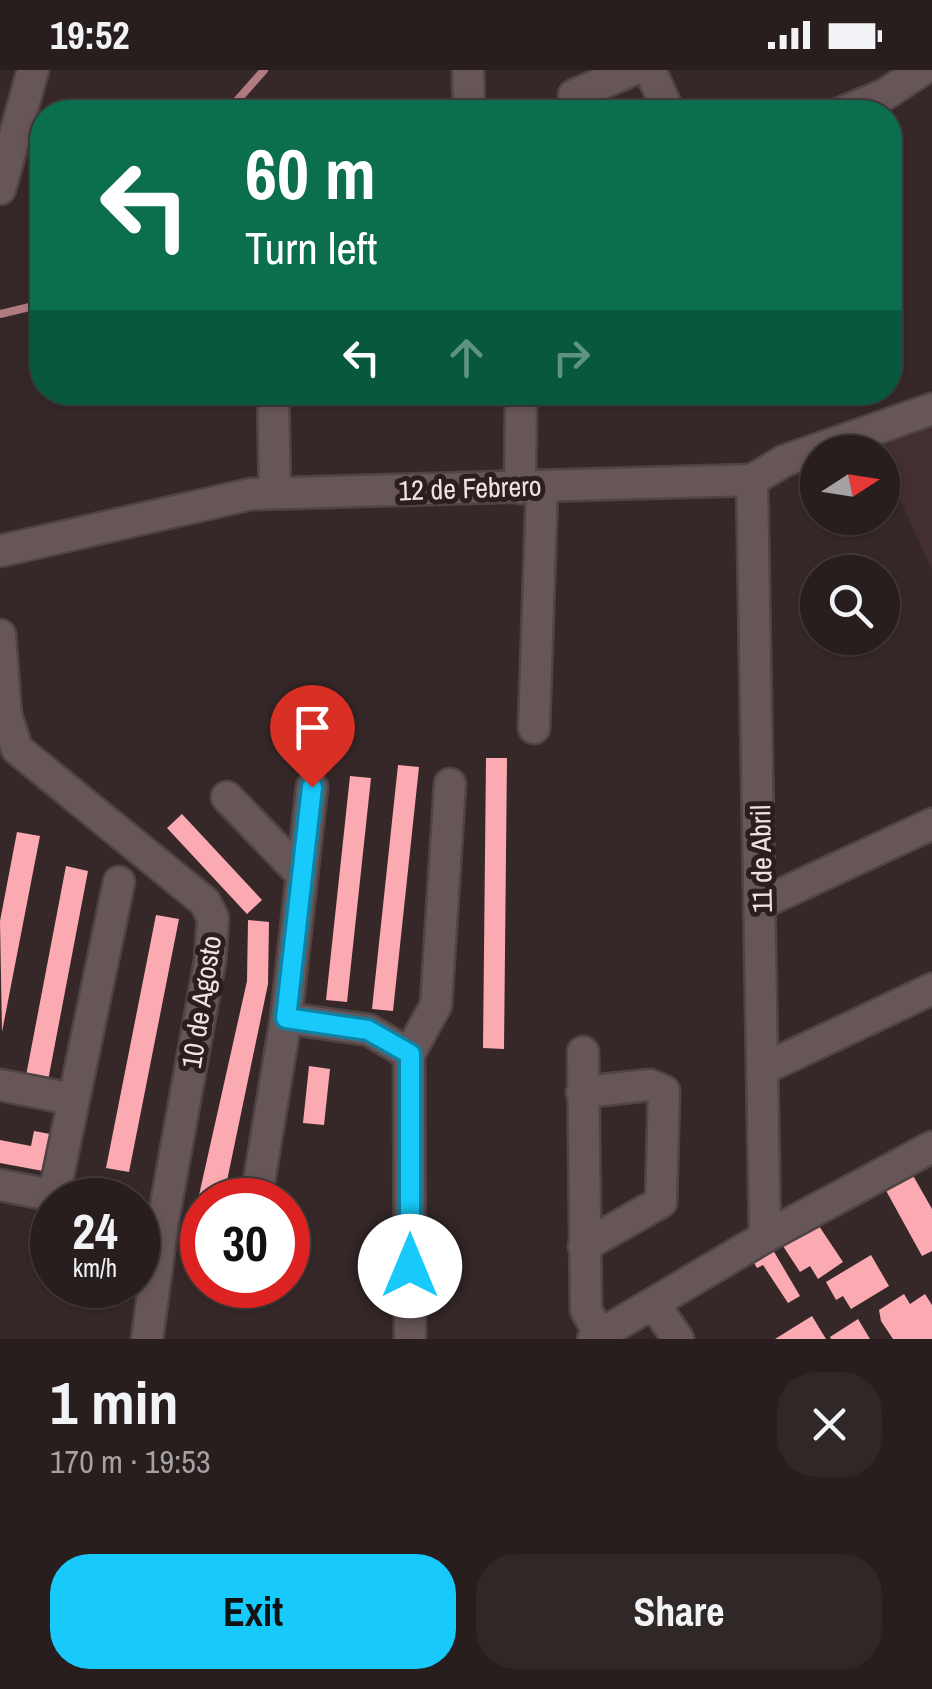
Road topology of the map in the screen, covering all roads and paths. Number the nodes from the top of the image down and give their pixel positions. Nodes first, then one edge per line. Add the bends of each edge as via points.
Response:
1 (33, 70) edge
2 (468, 70) edge
3 (633, 70) edge
4 (650, 70) edge
5 (922, 70) edge
6 (574, 95) dead end
7 (469, 100) edge
8 (663, 100) edge
9 (872, 100) edge
10 (5, 152) edge
11 (0, 189) edge
12 (273, 405) edge
13 (522, 405) edge
14 (932, 409) edge
15 (752, 480) junction
16 (531, 487) junction
17 (275, 493) junction
18 (0, 550) edge
19 (0, 635) edge
20 (534, 728) dead end
21 (450, 784) dead end
22 (312, 787) dead end
23 (227, 797) dead end
24 (932, 824) edge
25 (302, 874) junction
26 (119, 882) dead end
27 (762, 903) junction
28 (932, 988) edge
29 (286, 1018) junction
30 (582, 1052) dead end
31 (410, 1054) junction
32 (762, 1068) junction
33 (0, 1085) edge
34 (582, 1092) junction
35 (72, 1100) junction
36 (932, 1148) edge
37 (65, 1178) edge
38 (159, 1178) edge
39 (260, 1178) edge
40 (0, 1185) edge
41 (30, 1191) edge
42 (765, 1237) junction
43 (584, 1246) junction
44 (654, 1304) junction
45 (148, 1308) edge
46 (597, 1337) edge
47 (147, 1339) edge
48 (410, 1339) edge
49 (678, 1339) edge

1 - 10 street
2 - 7 street
3 - 6 street
4 - 8 street
5 - 9 street
10 - 11 street
12 - 17 street
13 - 16 street
14 - 15 street, 12 de Febrero via 784,460
15 - 16 street, 12 de Febrero
15 - 27 street, 11 de Abril
16 - 17 street, 12 de Febrero
16 - 20 street
17 - 18 street, 12 de Febrero
19 - 38 street, 10 de Agosto via 6,715 16,750 191,887 213,918 210,961
21 - 31 street via 436,1005
22 - 25 street
23 - 25 street
24 - 27 street
25 - 29 street
26 - 35 street
27 - 32 street, 11 de Abril
28 - 32 street
29 - 31 street via 368,1030
29 - 39 street
30 - 34 street
31 - 48 street
32 - 42 street, 11 de Abril
33 - 35 street
34 - 43 street
34 - 43 street via 650,1085 664,1091 661,1202
35 - 37 street
36 - 42 street
40 - 41 street
42 - 44 street
43 - 46 street via 586,1310
44 - 46 street
44 - 49 street
45 - 47 street, 10 de Agosto

